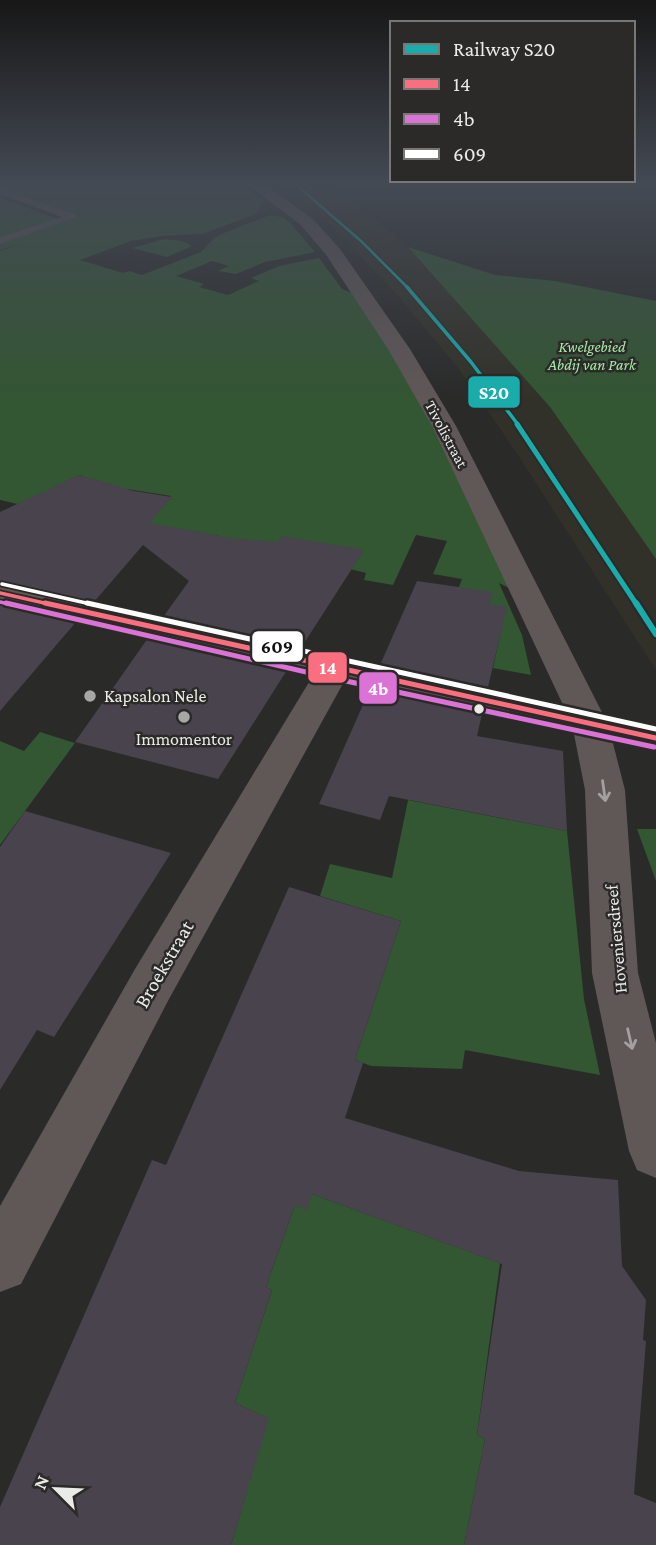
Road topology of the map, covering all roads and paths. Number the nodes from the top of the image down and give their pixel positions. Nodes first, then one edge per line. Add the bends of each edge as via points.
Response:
1 (335, 254) edge
2 (0, 593) edge
3 (334, 669) junction
4 (590, 724) junction
5 (656, 738) edge
6 (656, 1151) edge
7 (0, 1263) edge

1 - 4 street, Tivolistraat via 444,426
2 - 3 street
3 - 4 street
3 - 7 street, Broekstraat via 152,984
4 - 5 street
4 -> 6 street, Hoveniersdreef via 605,790 615,973

